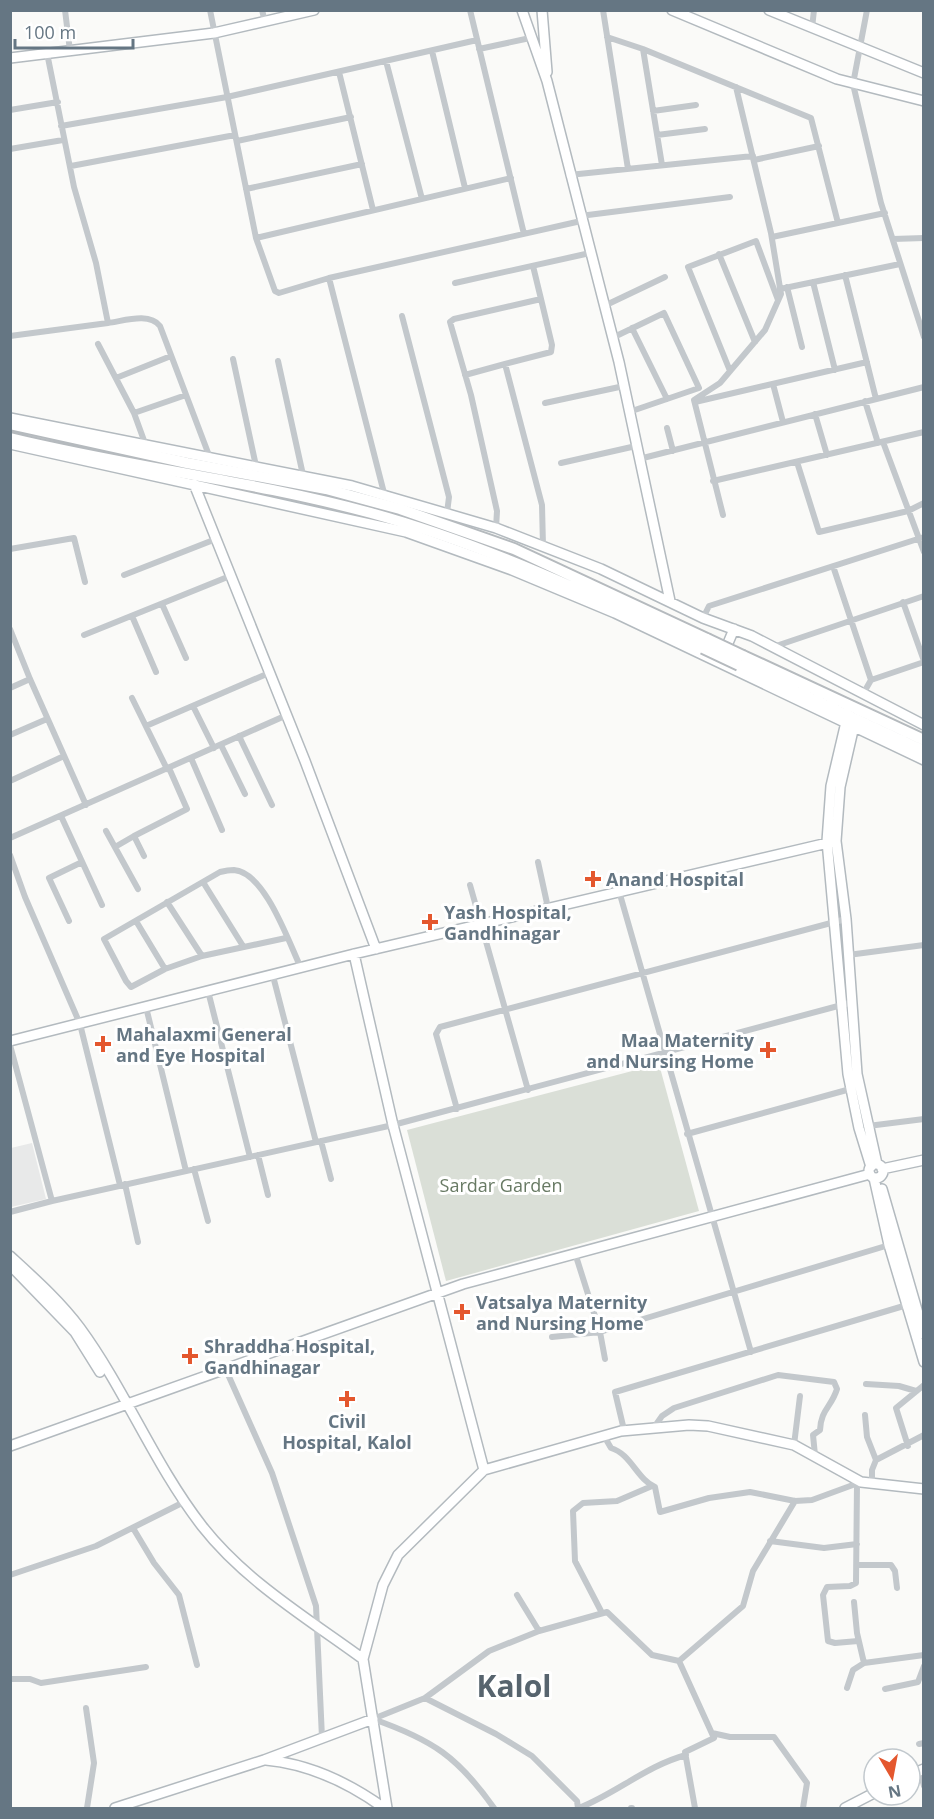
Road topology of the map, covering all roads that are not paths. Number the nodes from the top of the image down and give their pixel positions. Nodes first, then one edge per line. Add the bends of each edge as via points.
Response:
1 (65, 10) edge
2 (210, 10) edge
3 (262, 10) edge
4 (470, 10) edge
5 (522, 10) edge
6 (542, 10) edge
7 (603, 10) edge
8 (672, 10) edge
9 (814, 10) edge
10 (867, 10) edge
11 (313, 11) edge
12 (770, 11) edge
13 (265, 22) junction
14 (812, 28) junction
15 (214, 33) junction
16 (530, 38) junction
17 (607, 38) junction
18 (477, 40) junction
19 (860, 48) junction
20 (479, 49) junction
21 (643, 49) junction
22 (70, 51) junction
23 (432, 51) junction
24 (47, 53) junction
25 (10, 58) edge
26 (386, 61) junction
27 (339, 72) junction
28 (924, 73) edge
29 (547, 81) junction
30 (853, 84) junction
31 (736, 87) junction
32 (228, 97) junction
33 (924, 100) edge
34 (58, 102) junction
35 (696, 105) dead end
36 (10, 110) edge
37 (653, 111) junction
38 (351, 117) junction
39 (61, 126) junction
40 (705, 129) dead end
41 (657, 135) junction
42 (236, 138) junction
43 (63, 140) junction
44 (819, 146) junction
45 (10, 149) edge
46 (753, 158) junction
47 (362, 164) junction
48 (662, 165) junction
49 (71, 166) junction
50 (628, 169) junction
51 (569, 175) junction
52 (510, 178) junction
53 (465, 188) junction
54 (246, 189) junction
55 (730, 197) dead end
56 (422, 199) junction
57 (373, 210) junction
58 (885, 213) junction
59 (580, 218) junction
60 (838, 223) junction
61 (524, 234) junction
62 (772, 237) junction
63 (256, 238) junction
64 (924, 238) edge
65 (893, 239) junction
66 (590, 253) junction
67 (719, 254) junction
68 (900, 264) junction
69 (533, 266) junction
70 (845, 275) junction
71 (665, 277) dead end
72 (329, 278) junction
73 (813, 282) junction
74 (455, 283) dead end
75 (783, 288) junction
76 (541, 299) junction
77 (778, 301) junction
78 (604, 306) junction
79 (402, 316) dead end
80 (108, 323) junction
81 (632, 328) junction
82 (10, 336) edge
83 (612, 338) junction
84 (924, 338) edge
85 (755, 342) junction
86 (98, 344) dead end
87 (802, 347) dead end
88 (171, 356) junction
89 (233, 359) dead end
90 (278, 361) dead end
91 (867, 362) junction
92 (505, 364) junction
93 (835, 370) junction
94 (730, 371) junction
95 (465, 375) junction
96 (116, 378) junction
97 (773, 384) junction
98 (624, 386) junction
99 (924, 387) edge
100 (186, 395) junction
101 (667, 399) junction
102 (876, 399) junction
103 (694, 402) junction
104 (865, 402) junction
105 (544, 403) dead end
106 (629, 412) junction
107 (135, 413) junction
108 (815, 414) junction
109 (10, 418) edge
110 (783, 422) junction
111 (10, 424) edge
112 (668, 428) dead end
113 (924, 432) edge
114 (10, 438) edge
115 (881, 442) junction
116 (704, 443) junction
117 (10, 444) edge
118 (146, 446) junction
119 (636, 446) junction
120 (672, 451) junction
121 (827, 455) junction
122 (210, 458) junction
123 (639, 459) junction
124 (797, 462) junction
125 (561, 463) dead end
126 (256, 466) junction
127 (303, 475) junction
128 (714, 481) junction
129 (194, 484) junction
130 (384, 493) junction
131 (924, 503) edge
132 (908, 512) junction
133 (447, 513) junction
134 (723, 515) dead end
135 (496, 528) junction
136 (921, 538) edge
137 (216, 539) junction
138 (543, 546) junction
139 (10, 549) edge
140 (924, 552) edge
141 (833, 566) junction
142 (124, 575) dead end
143 (230, 576) junction
144 (86, 582) dead end
145 (924, 596) edge
146 (670, 601) junction
147 (903, 602) junction
148 (162, 604) junction
149 (132, 616) junction
150 (703, 618) junction
151 (850, 619) junction
152 (10, 629) edge
153 (734, 629) junction
154 (84, 635) dead end
155 (12, 640) edge
156 (705, 644) junction
157 (773, 646) junction
158 (186, 658) dead end
159 (741, 660) junction
160 (924, 662) edge
161 (720, 663) junction
162 (156, 672) dead end
163 (269, 673) junction
164 (30, 679) junction
165 (871, 680) junction
166 (10, 688) edge
167 (863, 694) junction
168 (132, 698) dead end
169 (193, 706) junction
170 (286, 716) junction
171 (47, 719) junction
172 (850, 724) junction
173 (924, 725) edge
174 (146, 726) junction
175 (10, 735) edge
176 (239, 736) junction
177 (924, 740) edge
178 (217, 746) junction
179 (924, 751) edge
180 (64, 756) junction
181 (191, 758) junction
182 (924, 760) edge
183 (168, 768) junction
184 (10, 780) edge
185 (245, 794) dead end
186 (86, 805) junction
187 (272, 805) dead end
188 (61, 816) junction
189 (222, 830) dead end
190 (106, 831) dead end
191 (134, 836) junction
192 (10, 838) edge
193 (832, 841) junction
194 (115, 847) junction
195 (10, 855) edge
196 (144, 856) dead end
197 (82, 862) junction
198 (538, 862) dead end
199 (203, 882) junction
200 (470, 885) dead end
201 (138, 889) dead end
202 (619, 891) junction
203 (167, 902) junction
204 (102, 905) dead end
205 (548, 908) junction
206 (841, 920) junction
207 (69, 921) dead end
208 (136, 921) junction
209 (482, 924) junction
210 (286, 938) junction
211 (924, 945) edge
212 (243, 946) junction
213 (376, 949) junction
214 (354, 954) junction
215 (848, 955) junction
216 (202, 956) junction
217 (301, 968) junction
218 (165, 969) junction
219 (641, 975) junction
220 (273, 976) junction
221 (208, 991) junction
222 (848, 1003) junction
223 (146, 1007) junction
224 (505, 1010) junction
225 (80, 1024) junction
226 (10, 1043) edge
227 (664, 1053) junction
228 (854, 1088) junction
229 (528, 1090) junction
230 (457, 1108) junction
231 (924, 1119) edge
232 (393, 1125) junction
233 (867, 1126) junction
234 (687, 1134) junction
235 (319, 1142) junction
236 (258, 1155) junction
237 (250, 1157) junction
238 (924, 1160) edge
239 (924, 1166) edge
240 (194, 1169) junction
241 (186, 1171) junction
242 (876, 1172) junction
243 (331, 1179) dead end
244 (123, 1185) junction
245 (268, 1195) dead end
246 (52, 1200) junction
247 (10, 1212) edge
248 (711, 1217) junction
249 (208, 1221) dead end
250 (138, 1242) dead end
251 (890, 1245) junction
252 (575, 1253) junction
253 (10, 1256) edge
254 (10, 1265) edge
255 (733, 1292) junction
256 (437, 1294) junction
257 (907, 1305) junction
258 (600, 1332) junction
259 (924, 1334) edge
260 (552, 1337) dead end
261 (921, 1346) edge
262 (751, 1352) junction
263 (606, 1359) dead end
264 (924, 1362) edge
265 (226, 1370) junction
266 (866, 1384) dead end
267 (924, 1385) edge
268 (916, 1391) junction
269 (800, 1396) dead end
270 (129, 1406) junction
271 (865, 1415) dead end
272 (655, 1426) junction
273 (624, 1430) junction
274 (924, 1435) edge
275 (604, 1436) junction
276 (794, 1445) junction
277 (10, 1446) edge
278 (908, 1446) junction
279 (10, 1452) edge
280 (815, 1455) junction
281 (876, 1460) junction
282 (484, 1470) junction
283 (859, 1483) junction
284 (872, 1485) junction
285 (652, 1486) junction
286 (924, 1489) edge
287 (795, 1501) junction
288 (184, 1502) junction
289 (133, 1528) junction
290 (770, 1541) junction
291 (857, 1544) junction
292 (857, 1565) junction
293 (10, 1575) edge
294 (897, 1588) dead end
295 (517, 1595) dead end
296 (855, 1602) dead end
297 (602, 1614) junction
298 (316, 1625) junction
299 (539, 1630) junction
300 (858, 1641) junction
301 (924, 1655) edge
302 (363, 1659) junction
303 (679, 1661) junction
304 (864, 1663) junction
305 (197, 1665) dead end
306 (146, 1666) dead end
307 (924, 1666) edge
308 (10, 1679) edge
309 (847, 1688) dead end
310 (885, 1689) dead end
311 (425, 1698) junction
312 (86, 1708) dead end
313 (373, 1719) junction
314 (712, 1733) junction
315 (322, 1738) junction
316 (686, 1755) junction
317 (264, 1760) junction
318 (922, 1770) edge
319 (924, 1786) edge
320 (862, 1800) edge
321 (87, 1809) edge
322 (115, 1809) edge
323 (386, 1809) edge
324 (494, 1809) edge
325 (579, 1809) edge
326 (695, 1809) edge
327 (803, 1809) edge
328 (845, 1809) edge

1 - 22 street
2 - 15 street
3 - 13 street
4 - 18 street
5 - 16 street
6 - 29 street
7 - 17 street
8 - 30 street
9 - 14 street
10 - 19 street
11 - 13 street
12 - 14 street
13 - 15 street
14 - 19 street
15 - 22 street
15 - 32 street
16 - 20 street
16 - 29 street
17 - 21 street
17 - 50 street
18 - 20 street
18 - 23 street
19 - 28 street
19 - 30 street
20 - 52 street
21 - 31 street
21 - 37 street
22 - 24 street
23 - 26 street
23 - 53 street
24 - 25 street
24 - 34 street
26 - 27 street
26 - 56 street
27 - 32 street
27 - 38 street
29 - 51 street
30 - 33 street
30 - 58 street
31 - 44 street via 811,118
31 - 46 street
32 - 39 street
32 - 42 street
34 - 36 street
34 - 39 street
35 - 37 street
37 - 41 street
38 - 42 street
38 - 47 street
39 - 43 street
40 - 41 street
41 - 48 street
42 - 49 street
42 - 54 street
43 - 45 street
43 - 49 street
44 - 46 street
44 - 60 street
46 - 48 street
46 - 62 street
47 - 54 street
47 - 57 street
48 - 50 street
49 - 80 street
50 - 51 street
51 - 59 street
52 - 53 street
52 - 61 street
53 - 56 street
54 - 63 street
55 - 59 street
56 - 57 street
57 - 63 street
58 - 60 street
58 - 65 street
59 - 61 street
59 - 66 street
60 - 62 street
61 - 72 street
62 - 75 street
63 - 72 street via 275,291
64 - 65 street
65 - 68 street
66 - 69 street
66 - 78 street
67 - 77 street via 756,241
67 - 85 street
67 - 94 street via 690,264 688,271
68 - 70 street
68 - 84 street
69 - 74 street
69 - 76 street
70 - 73 street
70 - 91 street
71 - 78 street
72 - 130 street
73 - 75 street
73 - 93 street
75 - 77 street
75 - 87 street
76 - 92 street via 552,350
76 - 95 street via 450,321
77 - 85 street
78 - 83 street
79 - 133 street via 448,497
80 - 82 street
80 - 88 street via 146,318 155,321
81 - 83 street
81 - 101 street
81 - 101 street via 664,313 699,388
83 - 98 street
85 - 94 street
86 - 96 street
88 - 96 street
88 - 100 street
89 - 126 street
90 - 127 street
91 - 93 street
91 - 102 street
92 - 95 street
92 - 138 street via 542,505
93 - 97 street
94 - 103 street
95 - 135 street via 497,511
96 - 107 street
97 - 103 street
97 - 110 street
98 - 105 street
98 - 106 street
99 - 102 street
100 - 107 street
100 - 122 street
101 - 106 street
102 - 104 street
103 - 116 street
104 - 108 street
104 - 115 street
106 - 119 street
107 - 118 street
108 - 110 street
108 - 121 street
109 - 118 street
110 - 116 street
111 - 156 main road via 326,489 400,509 514,549
112 - 120 street
113 - 115 street
114 - 156 main road via 327,503 410,525 514,561
115 - 121 street
115 - 132 street
116 - 120 street
116 - 128 street
117 - 129 street
118 - 122 street
119 - 123 street
119 - 125 street
120 - 123 street
121 - 124 street
122 - 126 street
123 - 146 street
124 - 128 street
124 - 132 street via 819,532
126 - 127 street
127 - 130 street
128 - 134 street
129 - 137 street
129 - 161 street via 406,532 512,570
130 - 133 street
131 - 132 street
132 - 136 street
133 - 135 street
135 - 138 street
136 - 140 street
136 - 141 street
137 - 142 street
137 - 143 street
138 - 146 street
139 - 144 street via 74,538
141 - 150 street via 709,606
141 - 151 street
143 - 148 street
143 - 163 street
145 - 147 street
146 - 150 street
147 - 151 street
147 - 160 street
148 - 149 street
148 - 158 street
149 - 154 street
149 - 162 street
150 - 153 street
151 - 157 street
151 - 165 street
152 - 155 street
153 - 157 street
153 - 161 street
155 - 164 street
156 - 159 main road, bridge
157 - 167 street
159 - 177 main road
159 - 179 main road
160 - 165 street
161 - 172 street
163 - 169 street
163 - 170 street
164 - 166 street
164 - 171 street
165 - 167 street
167 - 173 street
168 - 174 street
169 - 174 street
169 - 178 street
170 - 176 street
170 - 213 street
171 - 175 street
171 - 180 street
172 - 182 street
172 - 193 street
174 - 183 street
176 - 178 street
176 - 187 street
178 - 181 street
178 - 185 street
180 - 184 street
180 - 186 street
181 - 183 street
181 - 189 street
183 - 186 street
183 - 191 street via 187,809
186 - 188 street
188 - 192 street
188 - 197 street
190 - 194 street
191 - 194 street
191 - 196 street
193 - 202 street
193 - 206 street
194 - 201 street
195 - 225 street
197 - 204 street
197 - 207 street via 49,878
198 - 205 street
199 - 203 street
199 - 210 street via 220,872 235,870 250,876 265,892
199 - 212 street
200 - 209 street
202 - 205 street
202 - 219 street
203 - 208 street
203 - 216 street
205 - 209 street
206 - 215 street
206 - 219 street
206 - 222 street
208 - 218 street
208 - 218 street via 104,939 126,981 131,987 140,985
209 - 213 street
209 - 224 street
210 - 212 street
210 - 217 street
211 - 215 street
212 - 216 street
213 - 214 street
214 - 217 street
214 - 232 street
215 - 222 street
216 - 218 street
217 - 220 street
219 - 224 street
219 - 227 street
220 - 221 street
220 - 235 street
221 - 223 street
221 - 237 street
222 - 227 street
222 - 228 street
223 - 225 street
223 - 241 street
224 - 229 street
224 - 230 street via 437,1030
225 - 226 street
225 - 244 street
226 - 246 street
227 - 229 street
227 - 234 street
228 - 233 street
228 - 234 street
228 - 242 street
229 - 230 street
230 - 232 street
231 - 233 street
232 - 235 street
232 - 256 street
233 - 242 street
234 - 248 street
235 - 236 street
235 - 243 street
236 - 237 street
236 - 245 street
237 - 240 street
238 - 242 street
239 - 242 street
240 - 241 street
240 - 249 street
241 - 244 street
242 - 248 street
242 - 251 street
242 - 259 street
244 - 246 street
244 - 250 street
246 - 247 street
248 - 252 street
248 - 255 street
251 - 255 street
251 - 257 street
252 - 256 street
252 - 258 street
253 - 270 street via 80,1328
254 - 270 street via 75,1332
255 - 258 street
255 - 262 street
256 - 265 street
256 - 282 street
257 - 261 street
257 - 262 street
258 - 260 street
258 - 263 street
261 - 264 street
262 - 273 street via 615,1392
265 - 270 street
265 - 298 street via 288,1515 295,1547 311,1584
266 - 268 street
267 - 268 street
268 - 278 street via 895,1411
269 - 276 street
270 - 277 street
270 - 279 street
270 - 288 street
271 - 281 street via 867,1437
272 - 273 street
272 - 276 street via 708,1426
272 - 280 street via 674,1408 768,1377 790,1375 834,1382 837,1389 833,1403 822,1413 820,1430 813,1435
273 - 275 street
274 - 278 street
275 - 282 street
275 - 285 street via 610,1448 619,1450
276 - 280 street
278 - 281 street
280 - 283 street
281 - 284 street
282 - 302 street via 398,1555 384,1585
283 - 284 street
283 - 287 street via 812,1500
283 - 291 street
284 - 286 street
285 - 287 street via 656,1487 660,1512 709,1498 750,1492
285 - 297 street via 617,1501 583,1503 573,1511 575,1561
287 - 290 street
288 - 289 street
288 - 298 street via 240,1566
289 - 293 street via 96,1546
289 - 305 street via 179,1595
290 - 291 street via 824,1548
290 - 303 street via 753,1571 743,1606
291 - 292 street
292 - 294 street via 891,1564
292 - 300 street via 854,1585 827,1587 823,1595 828,1641
295 - 299 street
296 - 300 street
297 - 299 street
297 - 303 street via 607,1612 652,1655
298 - 302 street
298 - 315 street
299 - 311 street via 489,1651
300 - 304 street
301 - 304 street
302 - 313 street
303 - 314 street
304 - 309 street via 853,1670
306 - 308 street via 41,1683
307 - 310 street via 918,1682
311 - 313 street
311 - 325 street via 531,1756 577,1801
312 - 321 street via 94,1763
313 - 315 street
313 - 323 street
313 - 324 street via 436,1745 471,1776
314 - 316 street via 714,1738 685,1752
314 - 327 street via 777,1739 807,1783
315 - 317 street
316 - 325 street via 649,1768
316 - 326 street
317 - 322 street
317 - 323 street via 293,1763 355,1787
318 - 319 street
320 - 328 street

